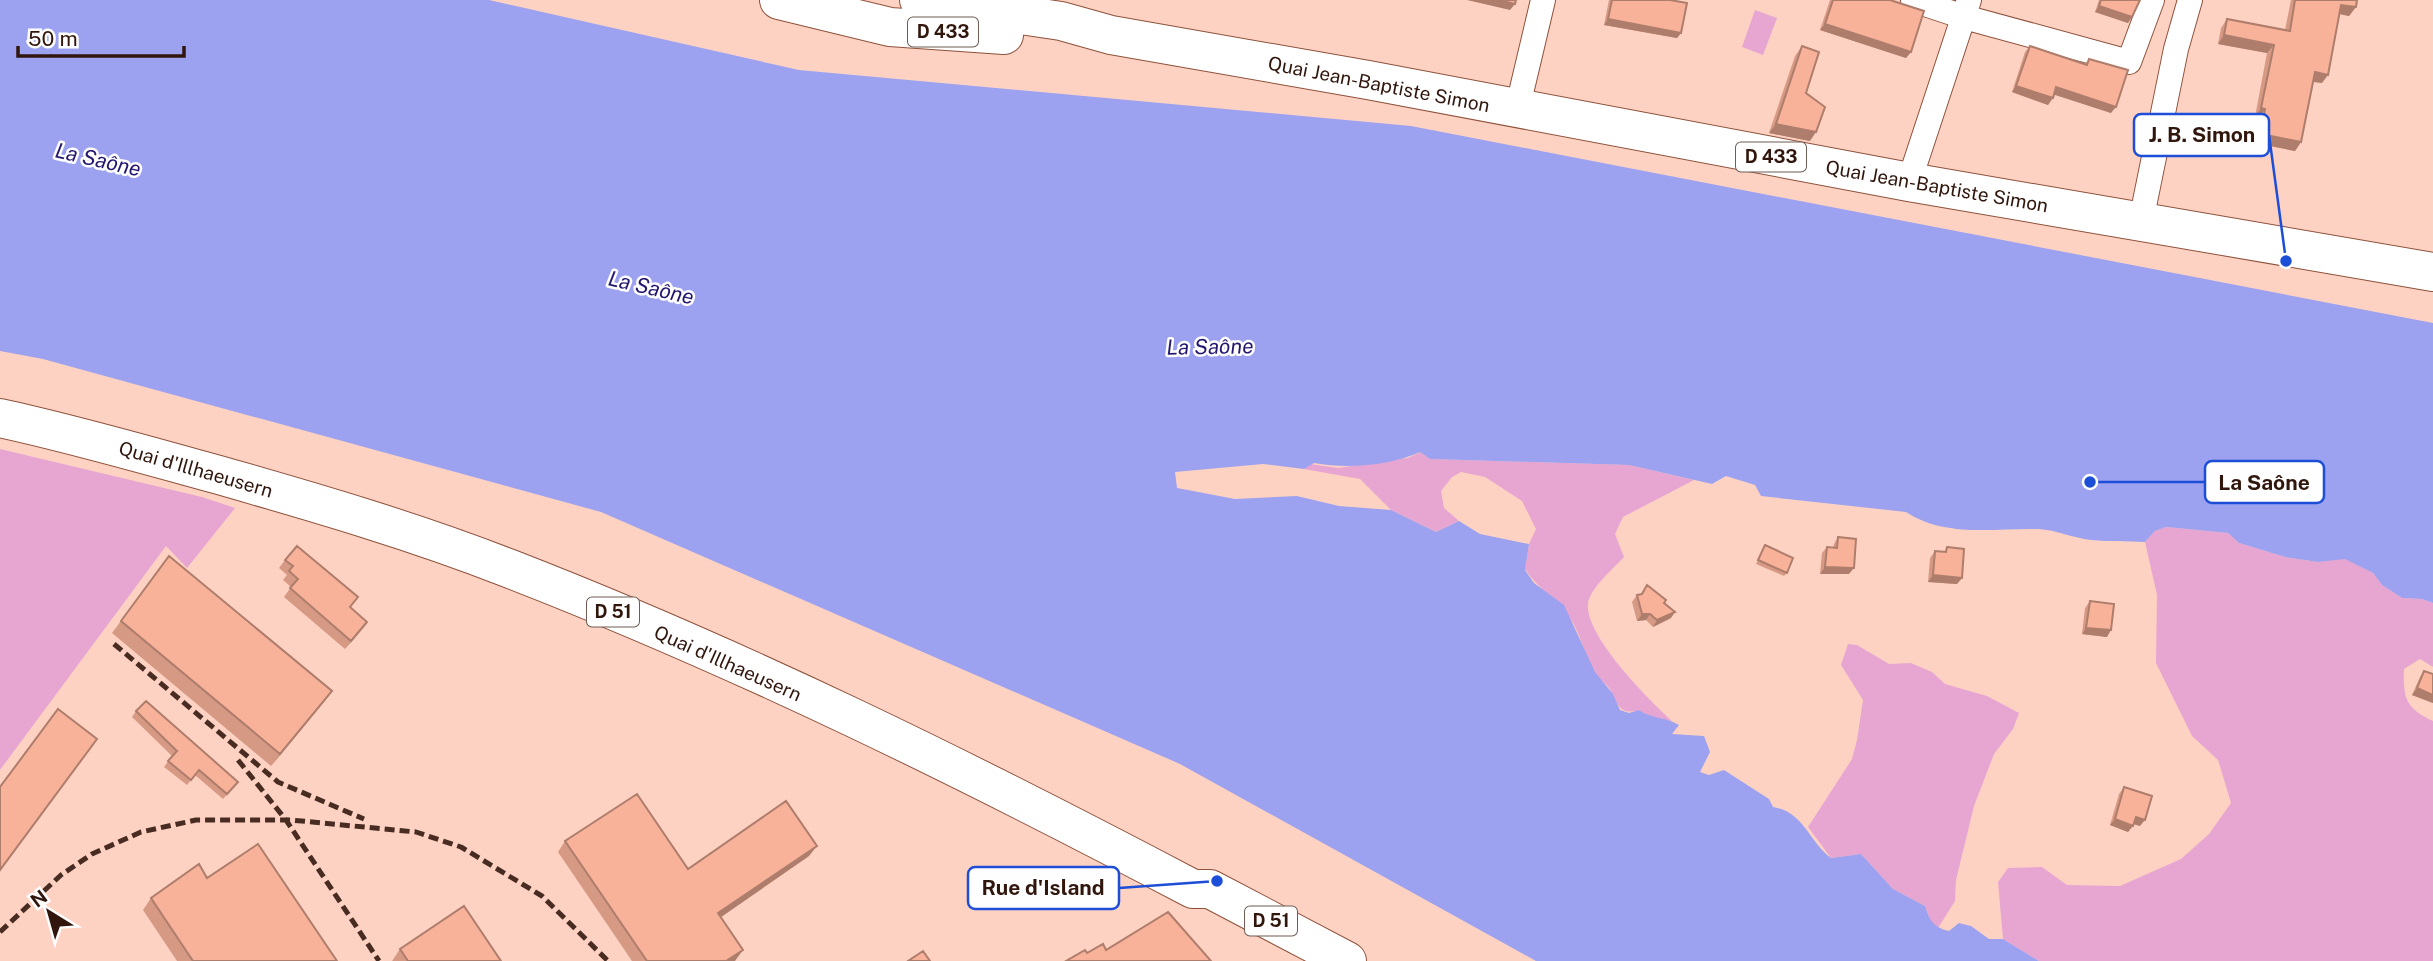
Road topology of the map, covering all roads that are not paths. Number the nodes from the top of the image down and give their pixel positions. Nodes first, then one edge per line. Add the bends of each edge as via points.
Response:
1 (779, 0) edge
2 (1543, 0) edge
3 (1913, 0) edge
4 (2152, 0) edge
5 (2190, 0) edge
6 (1967, 9) edge
7 (917, 10) edge
8 (1517, 110) junction
9 (1909, 182) junction
10 (2141, 221) junction
11 (2433, 272) edge
12 (0, 418) edge
13 (1193, 889) junction
14 (1316, 961) edge
15 (1347, 961) edge

1 - 7 main road, Quai Jean-Baptiste Simon / D 433
2 - 8 street
3 - 6 street
4 - 6 street via 2129,62
5 - 10 street
6 - 9 street
7 - 8 main road, Quai Jean-Baptiste Simon / D 433 via 1061,21 1111,36
8 - 9 main road, Quai Jean-Baptiste Simon / D 433
9 - 10 main road, Quai Jean-Baptiste Simon / D 433
10 - 11 main road, Quai Jean-Baptiste Simon / D 433
12 - 13 main road, Quai d'Illhaeusern / D 51 via 357,514 508,568 670,635 909,746
13 - 14 main road, Quai d'Illhaeusern / D 51 via 1203,902
13 - 15 main road, Quai d'Illhaeusern / D 51 via 1210,889

